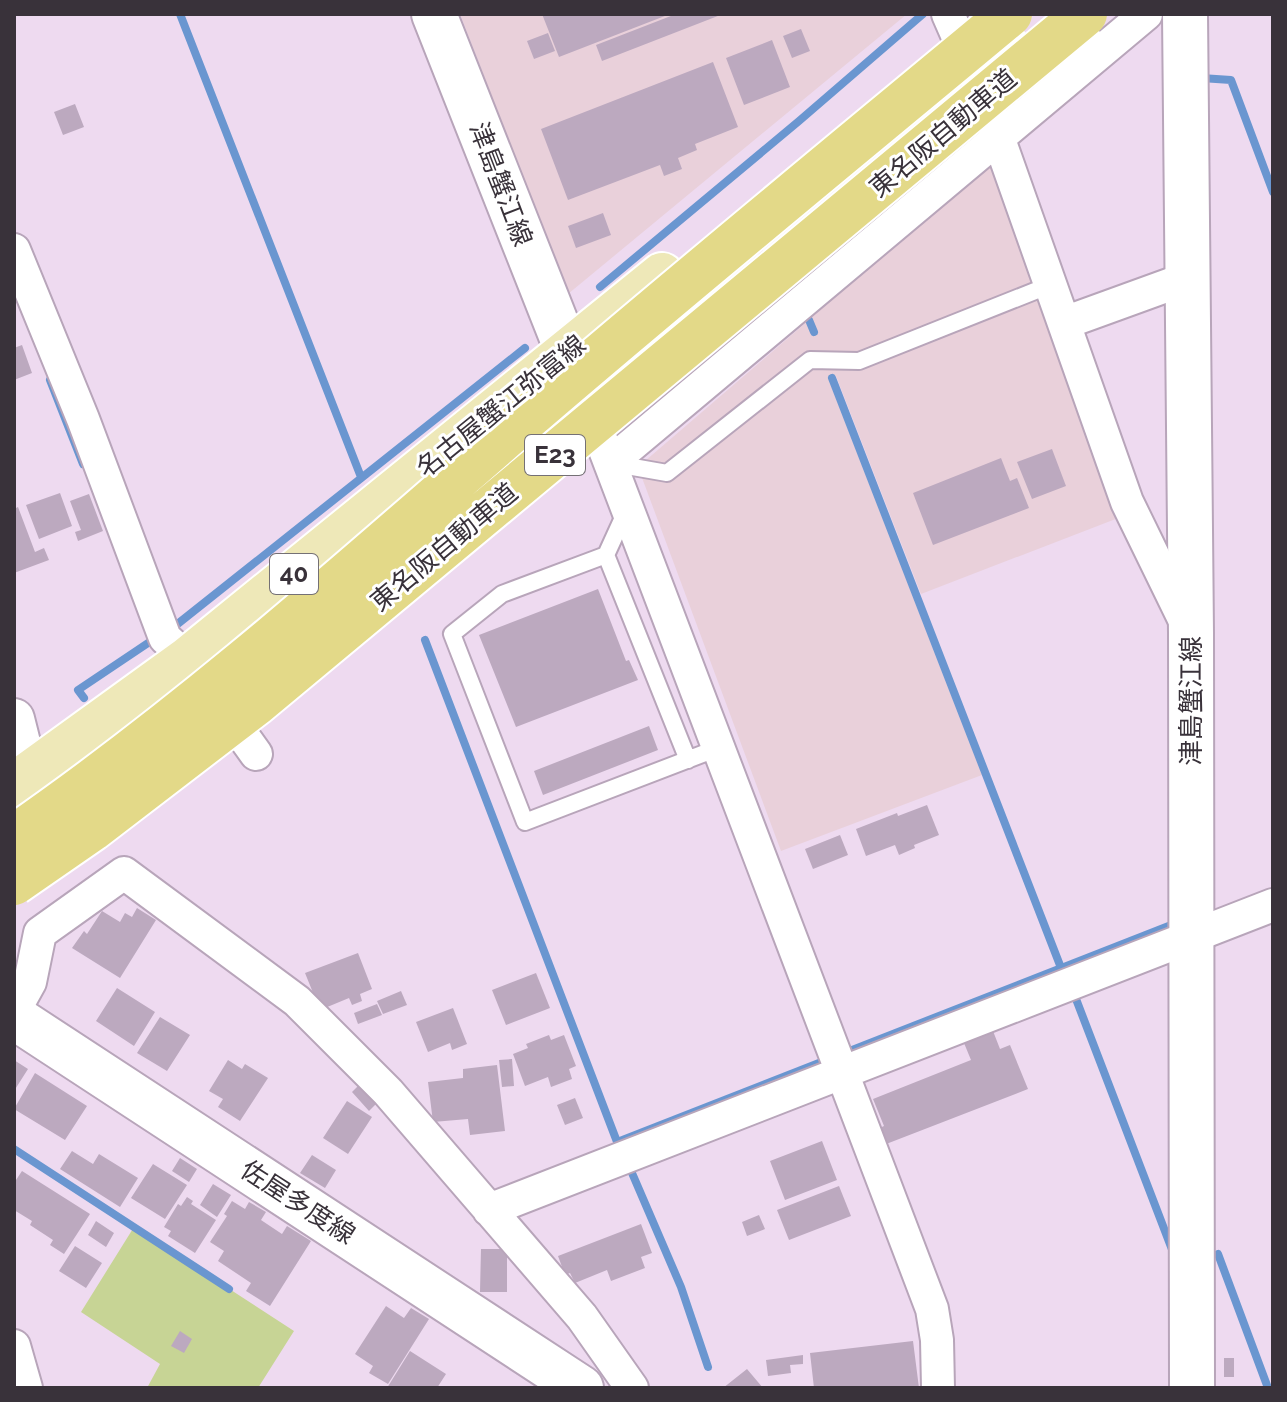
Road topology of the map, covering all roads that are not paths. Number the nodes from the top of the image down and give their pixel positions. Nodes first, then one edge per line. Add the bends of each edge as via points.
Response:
1 (434, 14) edge
2 (1010, 14) edge
3 (1085, 14) edge
4 (1146, 14) edge
5 (1185, 14) edge
6 (961, 20) edge
7 (998, 137) junction
8 (14, 250) edge
9 (1188, 278) junction
10 (1050, 285) junction
11 (1064, 323) junction
12 (568, 353) junction
13 (610, 463) junction
14 (627, 508) junction
15 (606, 555) junction
16 (1191, 633) junction
17 (188, 659) junction
18 (14, 719) edge
19 (718, 748) junction
20 (256, 754) dead end
21 (688, 760) junction
22 (18, 782) edge
23 (14, 837) edge
24 (14, 883) edge
25 (1273, 905) edge
26 (1192, 937) junction
27 (14, 1011) edge
28 (14, 1017) edge
29 (838, 1062) junction
30 (489, 1210) junction
31 (14, 1346) edge
32 (26, 1388) edge
33 (581, 1388) edge
34 (632, 1388) edge
35 (938, 1388) edge
36 (1192, 1388) edge

1 - 12 main road, 津島蟹江線
2 - 23 highway, 東名阪自動車道 / E23, bridge via 623,336 229,676
3 - 24 highway, 東名阪自動車道 / E23, bridge via 255,704
4 - 7 street
5 - 9 main road, 津島蟹江線
6 - 7 street
6 - 12 main road, 名古屋蟹江弥富線 / 40
7 - 10 street
7 - 13 street
8 - 17 street via 165,638
9 - 11 street
9 - 16 main road, 津島蟹江線
10 - 11 street
10 - 13 lane via 859,361 810,360 667,473
11 - 16 street via 1127,502
12 - 13 street
12 - 17 main road, 名古屋蟹江弥富線 / 40
13 - 14 street
14 - 15 lane
14 - 19 street
15 - 21 lane
15 - 21 lane via 502,594 452,634 525,822
16 - 26 main road, 津島蟹江線
17 - 20 street
17 - 22 main road, 名古屋蟹江弥富線 / 40
18 - 22 street
19 - 21 lane
19 - 29 street
25 - 26 street
26 - 29 street
26 - 36 main road, 津島蟹江線
27 - 30 street via 30,982 40,933 124,873 297,1001 388,1092
28 - 33 main road, 佐屋多度線
29 - 30 street
29 - 35 street via 932,1309
30 - 34 street via 582,1317
31 - 32 street

